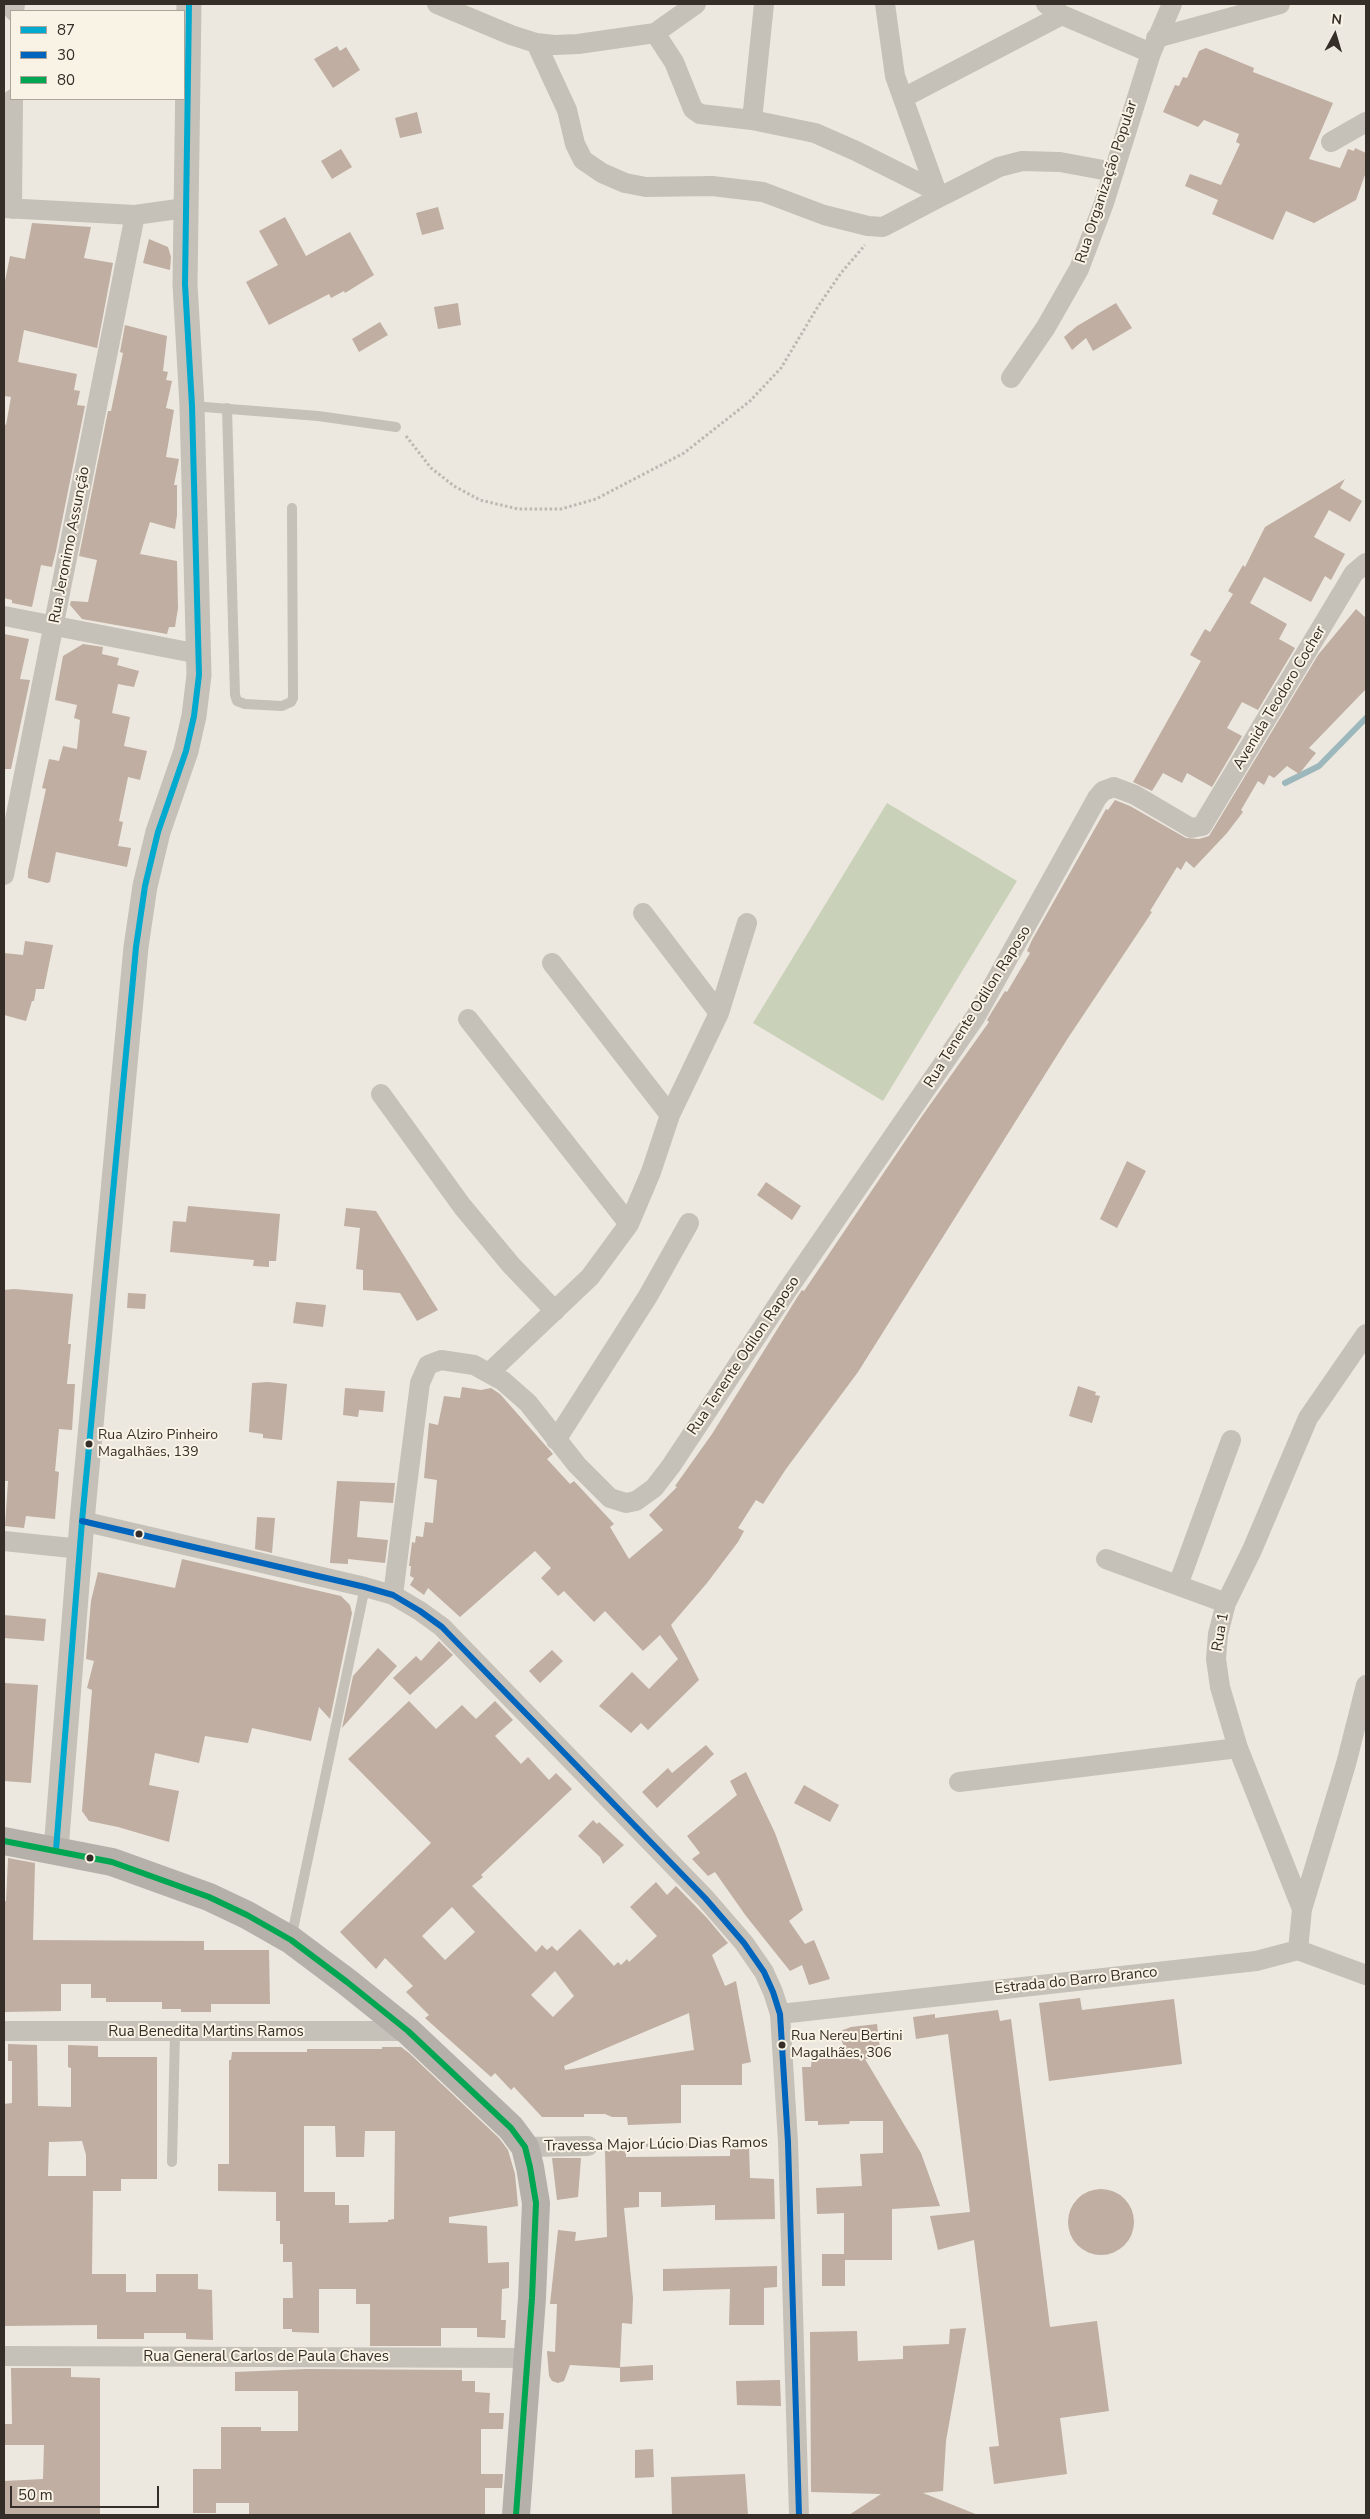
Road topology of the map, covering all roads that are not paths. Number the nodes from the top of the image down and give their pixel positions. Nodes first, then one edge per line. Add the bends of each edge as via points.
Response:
1 (189, 4) edge
2 (437, 4) edge
3 (696, 4) edge
4 (764, 4) edge
5 (885, 4) edge
6 (1172, 4) edge
7 (1280, 4) edge
8 (1054, 9) edge
9 (472, 10) edge
10 (655, 33) junction
11 (536, 43) junction
12 (1153, 46) junction
13 (903, 98) junction
14 (13, 100) edge
15 (752, 120) junction
16 (1366, 122) edge
17 (1331, 142) dead end
18 (1114, 172) junction
19 (940, 192) junction
20 (8, 208) edge
21 (186, 208) junction
22 (135, 215) junction
23 (1011, 378) dead end
24 (192, 406) junction
25 (227, 408) junction
26 (396, 427) road end
27 (292, 508) dead end
28 (1366, 549) edge
29 (1360, 568) edge
30 (4, 616) edge
31 (54, 626) junction
32 (199, 654) junction
33 (1114, 787) joint
34 (4, 875) edge
35 (643, 913) dead end
36 (746, 923) dead end
37 (552, 963) dead end
38 (718, 1012) junction
39 (468, 1019) dead end
40 (381, 1094) dead end
41 (670, 1115) junction
42 (689, 1223) dead end
43 (629, 1224) junction
44 (555, 1311) junction
45 (1366, 1334) edge
46 (490, 1372) junction
47 (556, 1440) junction
48 (1231, 1440) dead end
49 (82, 1521) junction
50 (4, 1541) edge
51 (80, 1549) junction
52 (1106, 1559) dead end
53 (1178, 1585) junction
54 (365, 1587) junction
55 (393, 1595) junction
56 (1226, 1602) junction
57 (1366, 1685) edge
58 (1238, 1748) junction
59 (959, 1782) dead end
60 (4, 1841) edge
61 (56, 1850) junction
62 (1302, 1909) junction
63 (291, 1940) junction
64 (1298, 1950) junction
65 (1366, 1975) edge
66 (780, 2014) junction
67 (4, 2031) edge
68 (408, 2031) junction
69 (175, 2033) junction
70 (588, 2146) road end
71 (525, 2147) junction
72 (172, 2162) dead end
73 (4, 2356) edge
74 (528, 2358) junction
75 (516, 2515) edge
76 (799, 2515) edge

1 - 21 street
2 - 9 street
3 - 10 street
4 - 15 street
5 - 13 street via 895,76
6 - 12 street, Rua Organização Popular
7 - 12 street
8 - 12 street
8 - 13 street
9 - 11 street via 511,36
10 - 11 street via 578,44
10 - 15 street via 674,62 693,109 707,116
11 - 19 street via 567,110 574,144 583,160 625,183 646,187 712,186 763,192 848,223 883,227
12 - 18 street, Rua Organização Popular
13 - 19 street
14 - 20 street
15 - 19 street via 815,133
16 - 17 street
18 - 19 street via 1060,162 1022,161 999,167
18 - 23 street, Rua Organização Popular via 1079,269 1046,327
20 - 22 street
21 - 22 street
21 - 24 street via 185,284
22 - 31 street, Rua Jeronimo Assunção
24 - 25 lane
24 - 32 street
25 - 26 lane
25 - 27 lane via 235,695 237,701 244,704 282,706 293,698
28 - 29 street, Avenida Teodoro Cocher
29 - 33 street, Avenida Teodoro Cocher via 1208,818 1197,828 1191,828 1135,795
30 - 31 street
31 - 32 street
31 - 34 street, Rua Jeronimo Assunção
32 - 49 street via 194,716 186,751 158,832 145,886 136,947
33 - 47 street, Rua Tenente Odilon Raposo via 1103,791 1090,810 1000,976 954,1050 654,1488 636,1501 626,1503 610,1498 596,1487
35 - 38 street
36 - 38 street
37 - 41 street
38 - 41 street
39 - 43 street
40 - 44 street via 462,1206
41 - 43 street
42 - 47 street via 643,1304
43 - 44 street via 590,1277
44 - 46 street
45 - 56 street, Rua 1 via 1308,1418 1252,1550
46 - 47 street, Rua Tenente Odilon Raposo via 528,1403
46 - 55 street, Rua Tenente Odilon Raposo via 474,1365 442,1360 428,1365 423,1373
48 - 53 street
49 - 51 street
49 - 54 street
50 - 51 street
51 - 61 street
52 - 53 street
53 - 56 street
54 - 55 street
54 - 63 lane
55 - 66 street via 442,1627 705,1898 764,1972
56 - 58 street, Rua 1 via 1216,1659 1220,1687
57 - 62 street
58 - 59 street
58 - 62 street, Rua 1
60 - 61 main road
61 - 63 main road via 112,1862 191,1890 247,1915
62 - 64 street, Rua 1
63 - 68 main road
64 - 65 street
64 - 66 street, Estrada do Barro Branco via 1256,1961
66 - 76 street via 788,2142
67 - 69 street, Rua Benedita Martins Ramos
68 - 69 street, Rua Benedita Martins Ramos
68 - 71 main road via 492,2108
69 - 72 lane
70 - 71 street, Travessa Major Lúcio Dias Ramos
71 - 74 main road via 536,2203
73 - 74 street, Rua General Carlos de Paula Chaves
74 - 75 main road

